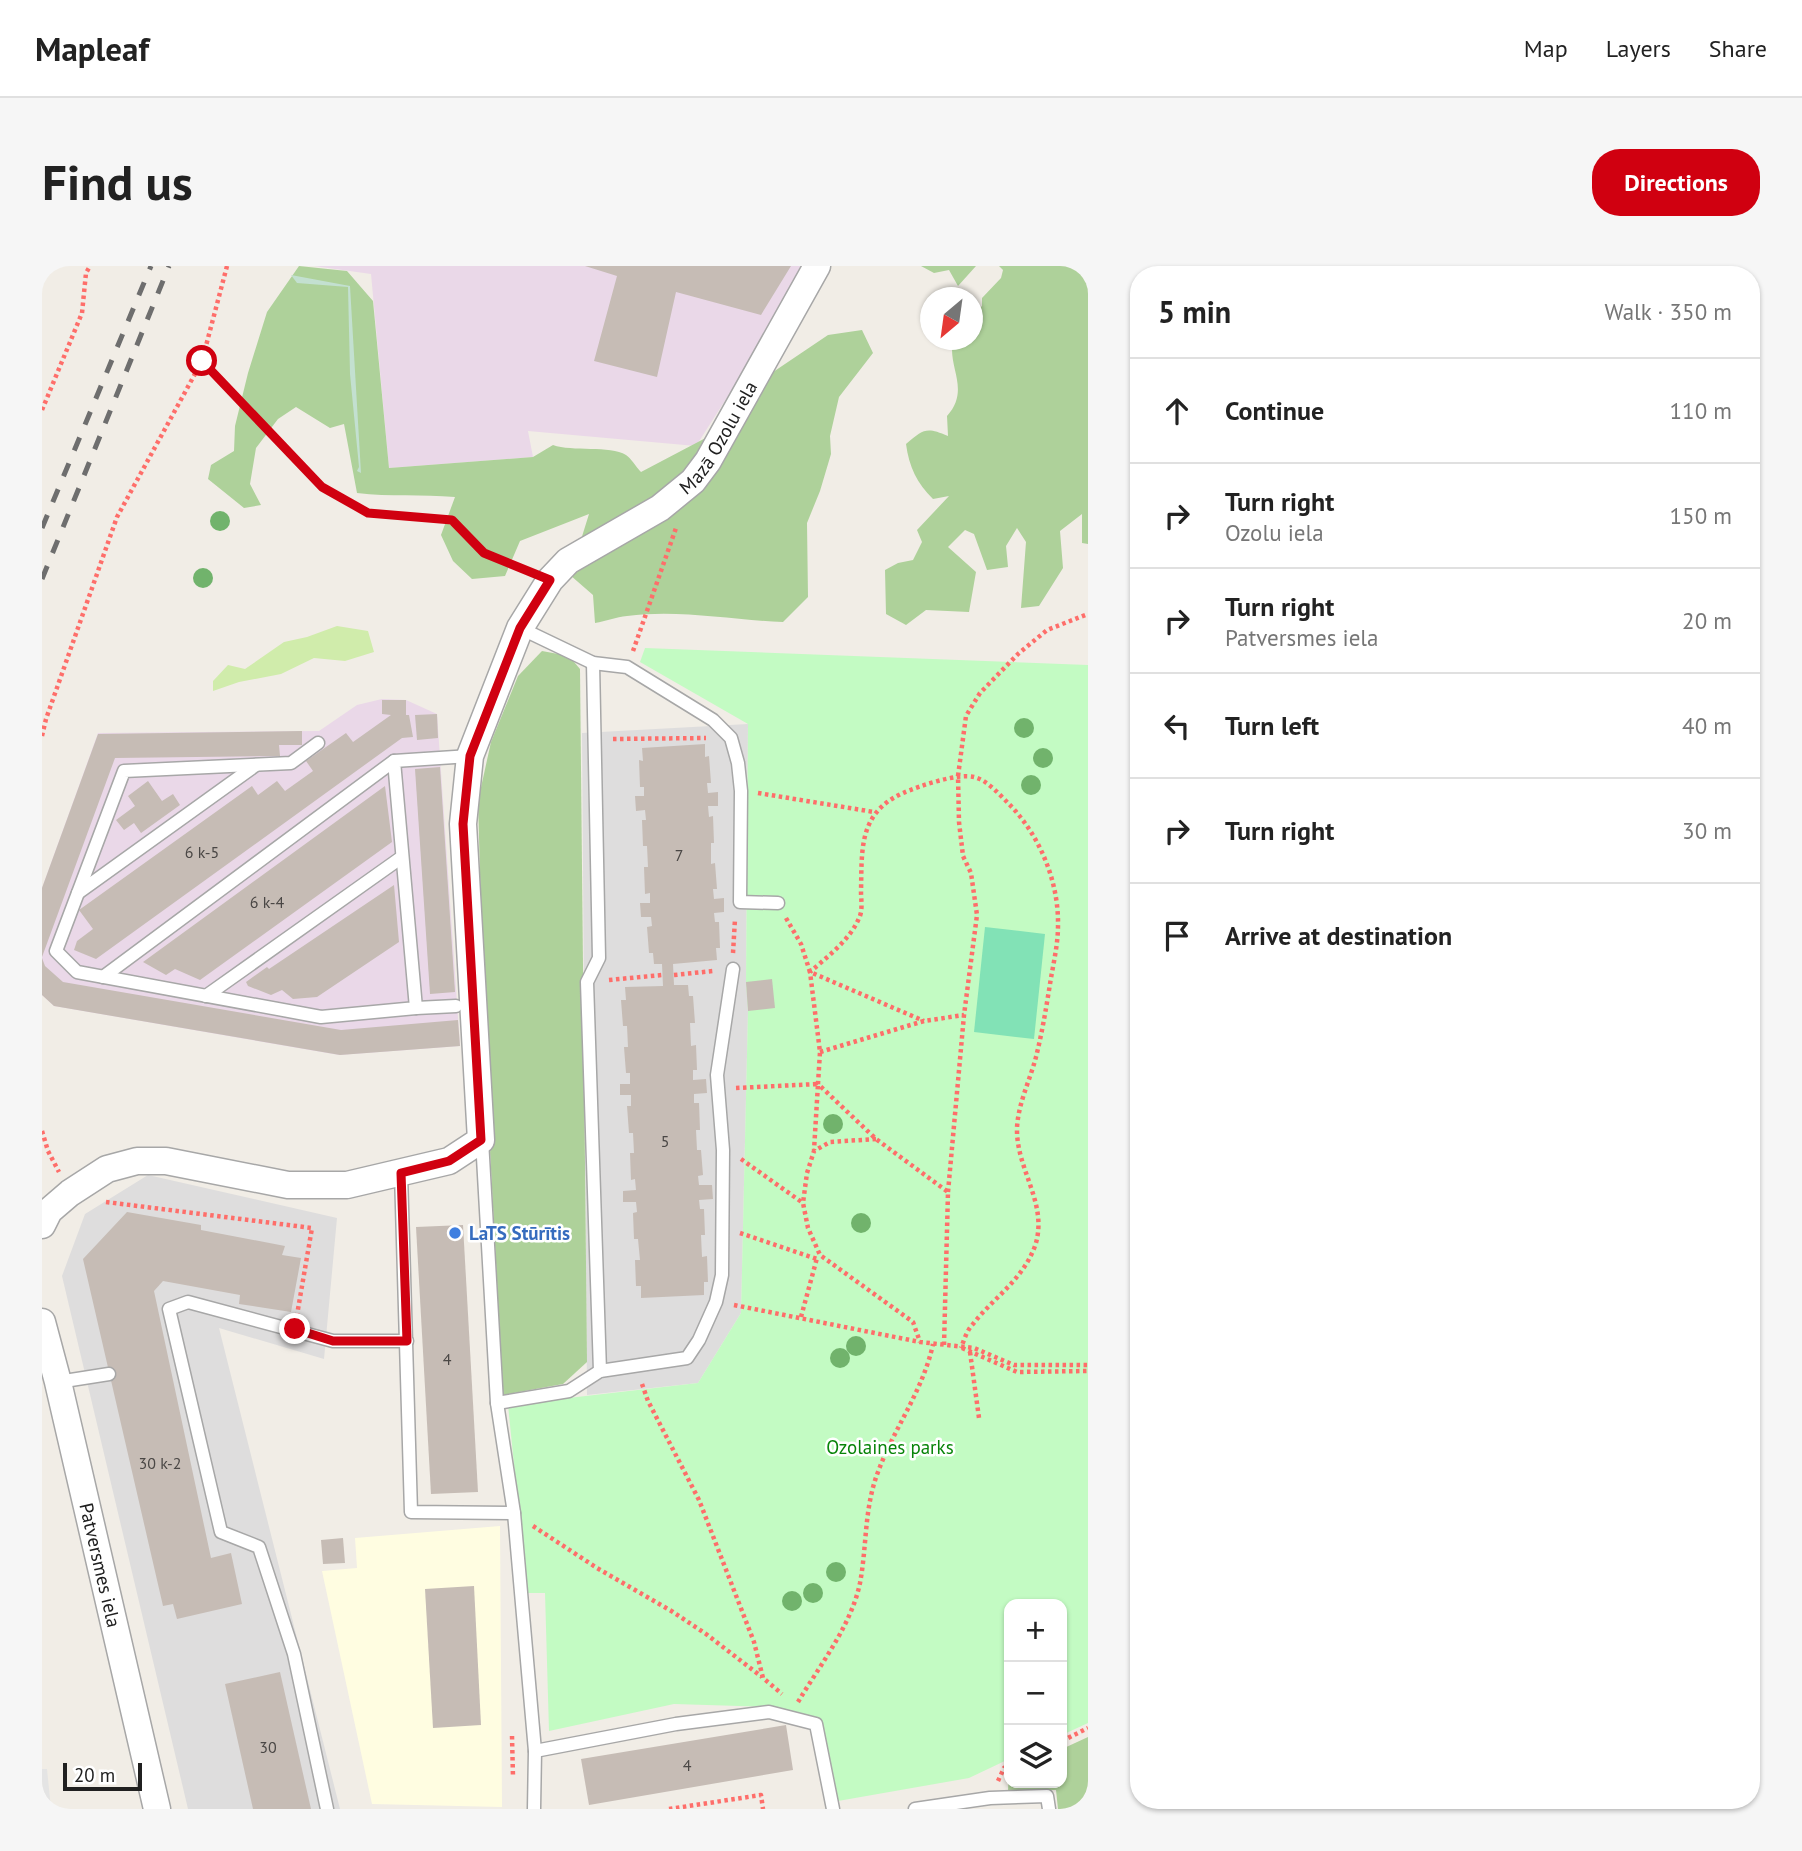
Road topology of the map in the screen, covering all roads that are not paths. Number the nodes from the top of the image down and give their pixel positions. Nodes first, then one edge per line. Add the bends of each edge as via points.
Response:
1 (817, 266) edge
2 (520, 628) junction
3 (593, 663) junction
4 (318, 743) dead end
5 (470, 756) junction
6 (394, 761) junction
7 (257, 765) junction
8 (402, 857) junction
9 (78, 893) junction
10 (778, 903) road end
11 (733, 969) road end
12 (103, 976) junction
13 (206, 996) junction
14 (456, 1006) dead end
15 (416, 1008) junction
16 (481, 1140) junction
17 (401, 1173) junction
18 (42, 1225) edge
19 (42, 1322) edge
20 (407, 1341) junction
21 (600, 1371) junction
22 (109, 1374) dead end
23 (58, 1382) junction
24 (497, 1403) junction
25 (514, 1513) junction
26 (535, 1751) junction
27 (157, 1809) edge
28 (327, 1809) edge
29 (534, 1809) edge
30 (833, 1809) edge
31 (915, 1809) edge
32 (1049, 1809) edge

1 - 2 street, Mazā Ozolu iela via 693,481 660,508 559,570
2 - 3 lane
2 - 5 street
3 - 10 lane via 627,667 713,720 731,738 740,791 740,902
3 - 21 lane via 599,958 587,982
4 - 7 lane via 291,763
5 - 6 lane
5 - 16 street via 463,824
6 - 8 lane
6 - 12 lane
7 - 9 lane
7 - 9 lane via 124,771
8 - 13 lane
8 - 15 lane
9 - 12 lane via 55,951 77,972
11 - 21 lane via 717,1075 723,1150 722,1275 716,1302 687,1358
12 - 13 lane
13 - 15 lane via 321,1017
14 - 15 lane
16 - 17 street via 449,1161
16 - 24 lane
17 - 18 street via 347,1185 289,1185 166,1161 137,1161 107,1168 49,1211
17 - 20 lane
19 - 23 street, Patversmes iela
20 - 25 lane via 411,1511
20 - 28 lane via 333,1341 188,1302 169,1309 175,1363 221,1532 259,1547 294,1654
21 - 24 lane via 569,1391
22 - 23 lane
23 - 27 street, Patversmes iela
24 - 25 lane
25 - 26 lane
26 - 29 lane
26 - 30 lane via 769,1712 816,1724
31 - 32 lane via 990,1798 1047,1796

